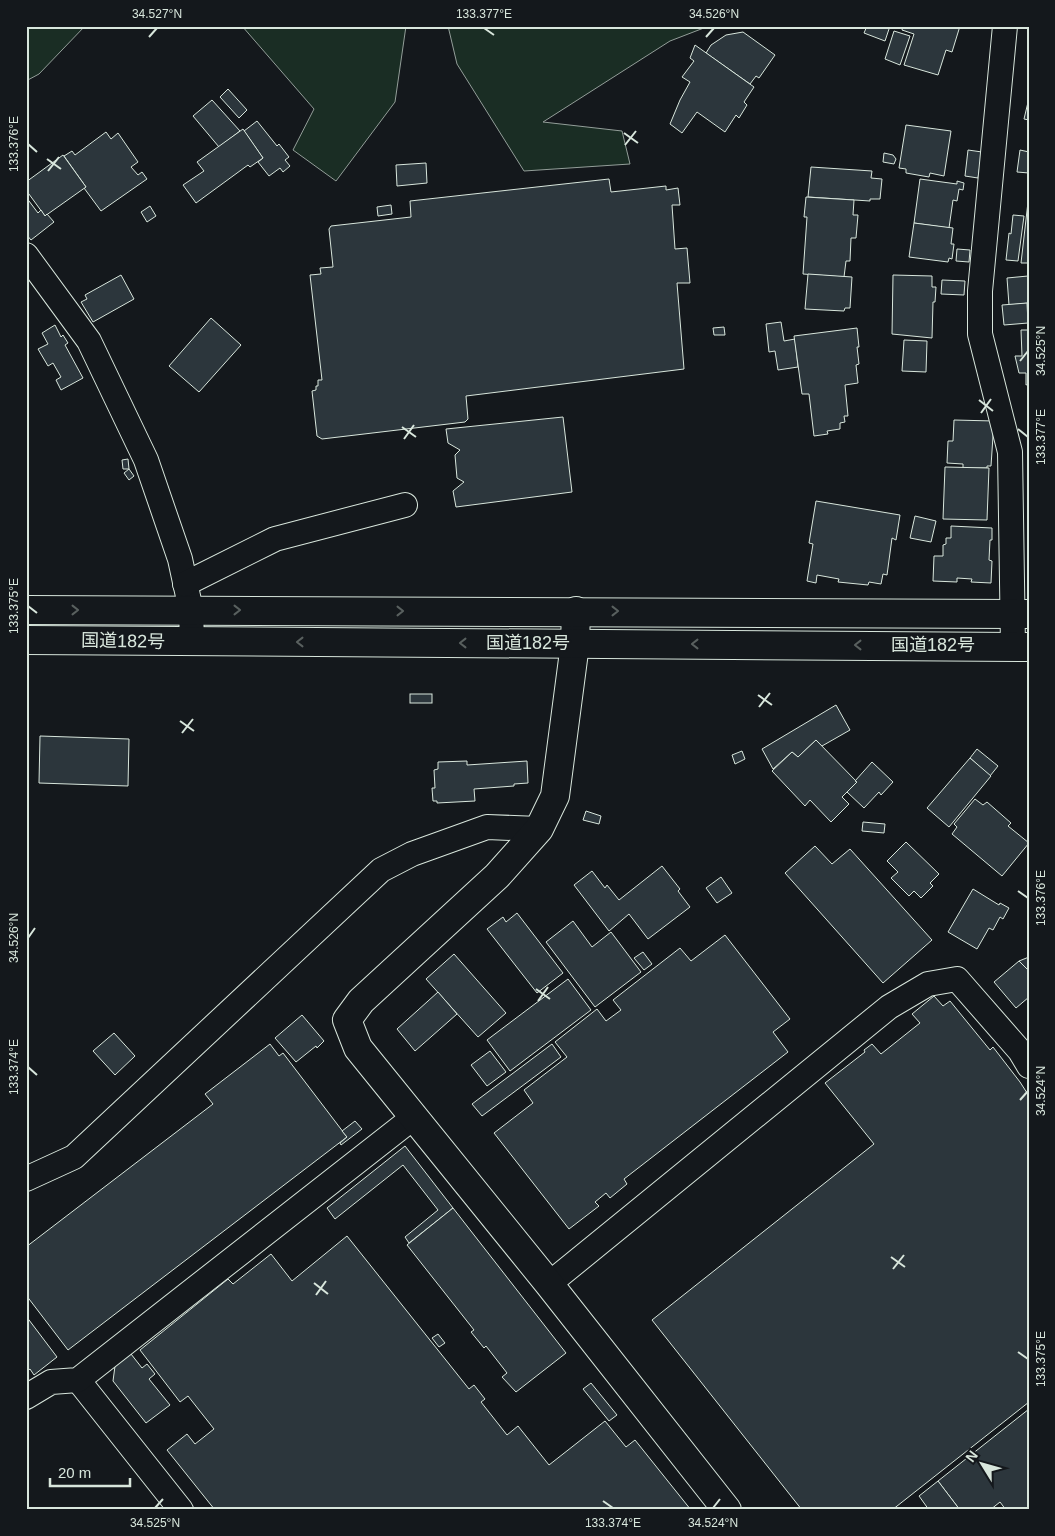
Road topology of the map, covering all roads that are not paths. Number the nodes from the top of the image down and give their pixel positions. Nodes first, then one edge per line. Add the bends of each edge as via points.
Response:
1 (1005, 26) edge
2 (26, 255) edge
3 (405, 505) dead end
4 (185, 584) junction
5 (26, 610) edge
6 (191, 610) junction
7 (576, 611) junction
8 (1020, 614) edge
9 (26, 640) edge
10 (192, 641) junction
11 (575, 644) junction
12 (1021, 646) edge
13 (540, 829) junction
14 (1029, 1066) edge
15 (414, 1117) junction
16 (26, 1179) edge
17 (549, 1284) junction
18 (78, 1380) junction
19 (26, 1398) edge
20 (181, 1510) edge
21 (727, 1510) edge

1 - 8 street via 980,291 980,334 1010,452
2 - 4 street via 89,341 146,460 180,559
3 - 4 street via 275,539
4 - 6 street
5 -> 6 main road, 国道182号
6 -> 7 main road, 国道182号
6 - 10 street
7 -> 8 main road, 国道182号
7 - 11 main road
8 - 12 street
9 - 10 main road, 国道182号
11 -> 10 main road, 国道182号
12 -> 11 main road, 国道182号
11 - 13 main road via 555,796
13 - 15 main road via 497,876 361,1001 347,1020 358,1048
13 - 16 street via 487,827 412,854 381,870 74,1157
14 - 17 street via 1020,1051 957,979 928,984 889,1007
15 - 17 main road
15 - 18 street
17 - 21 main road
18 - 19 street via 51,1382
18 - 20 street

